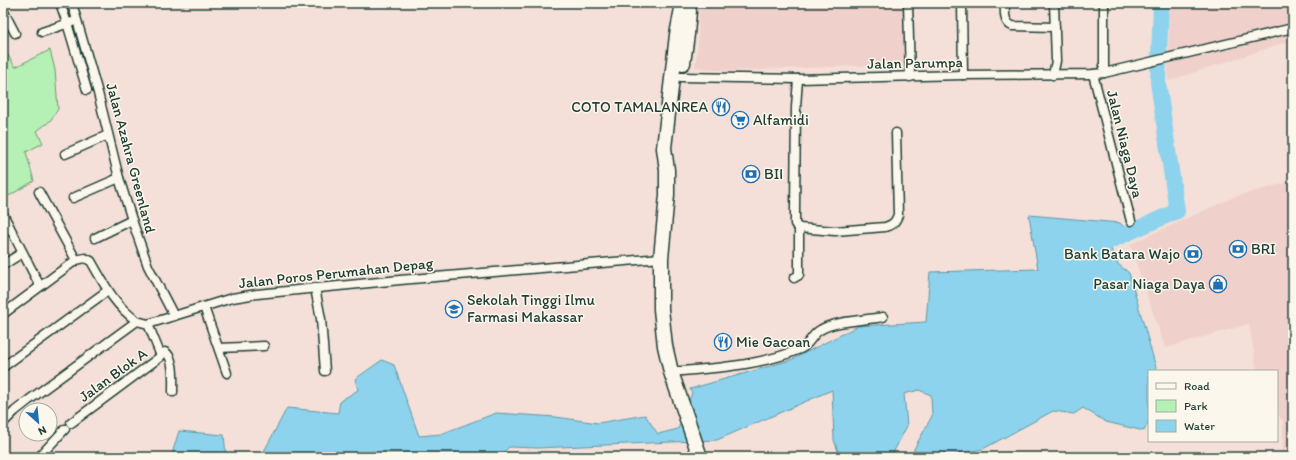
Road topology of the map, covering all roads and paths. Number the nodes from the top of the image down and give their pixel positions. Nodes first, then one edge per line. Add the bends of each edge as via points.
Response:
1 (60, 3) edge
2 (72, 3) edge
3 (683, 3) edge
4 (689, 3) edge
5 (908, 3) edge
6 (962, 3) edge
7 (1005, 3) edge
8 (1054, 3) edge
9 (1104, 3) edge
10 (3, 10) edge
11 (78, 19) junction
12 (67, 23) junction
13 (1055, 27) junction
14 (1293, 28) edge
15 (42, 32) dead end
16 (15, 33) dead end
17 (1104, 73) junction
18 (1093, 74) junction
19 (963, 75) junction
20 (1054, 75) junction
21 (910, 76) junction
22 (681, 77) junction
23 (798, 79) junction
24 (98, 93) junction
25 (896, 133) dead end
26 (108, 135) junction
27 (65, 154) dead end
28 (666, 170) junction
29 (119, 178) junction
30 (39, 192) dead end
31 (73, 198) dead end
32 (3, 214) edge
33 (132, 220) junction
34 (1131, 221) dead end
35 (799, 228) junction
36 (95, 238) dead end
37 (22, 253) junction
38 (662, 258) junction
39 (76, 260) junction
40 (3, 265) edge
41 (794, 278) dead end
42 (40, 286) junction
43 (315, 288) junction
44 (107, 290) junction
45 (204, 307) junction
46 (3, 314) edge
47 (174, 316) junction
48 (883, 317) dead end
49 (137, 321) junction
50 (148, 324) junction
51 (264, 346) dead end
52 (219, 348) junction
53 (160, 354) junction
54 (3, 367) edge
55 (325, 371) dead end
56 (671, 372) junction
57 (227, 373) dead end
58 (173, 392) dead end
59 (3, 423) edge
60 (698, 453) edge
61 (39, 457) edge

1 - 12 street
2 - 11 street, Jalan Azahra Greenland
3 - 28 highway via 665,140
4 - 22 highway
5 - 21 street
6 - 19 street
7 - 13 street via 1006,20 1012,26
8 - 13 street
9 - 17 street
10 - 16 street
11 - 12 street
11 - 24 street, Jalan Azahra Greenland
12 - 15 street
12 - 24 street via 83,92 93,90
13 - 20 street
14 - 17 street, Jalan Parumpa
17 - 18 street, Jalan Parumpa
18 - 20 street, Jalan Parumpa
18 - 34 street, Jalan Niaga Daya
19 - 20 street, Jalan Parumpa
19 - 21 street, Jalan Parumpa
21 - 23 street, Jalan Parumpa
22 - 23 street, Jalan Parumpa
22 - 28 highway via 674,149
23 - 35 street via 795,210 796,224
24 - 26 street, Jalan Azahra Greenland
25 - 35 street via 898,215 892,225 841,231
26 - 27 street
26 - 29 street, Jalan Azahra Greenland
28 - 38 highway via 667,195
29 - 31 street
29 - 33 street, Jalan Azahra Greenland
30 - 39 street
32 - 37 street
33 - 36 street
33 - 47 street, Jalan Azahra Greenland via 148,266
35 - 41 street via 799,275
37 - 40 street
37 - 42 street
38 - 43 street, Jalan Poros Perumahan Depag
38 - 56 highway via 661,309
39 - 42 street
39 - 44 street via 85,258 91,261
42 - 46 street
43 - 45 street, Jalan Poros Perumahan Depag via 232,298
43 - 55 street via 321,319
44 - 49 street via 118,305
44 - 54 street
45 - 47 street, Jalan Poros Perumahan Depag
45 - 52 street
47 - 50 street, Jalan Poros Perumahan Depag
48 - 56 street via 824,327 815,333 806,346 772,358 732,366
49 - 50 street
49 - 59 street via 20,407
50 - 53 street, Jalan Blok A
51 - 52 street
52 - 57 street
53 - 58 street via 165,352 169,356 173,371
53 - 61 street, Jalan Blok A via 159,359 68,426
56 - 60 highway

